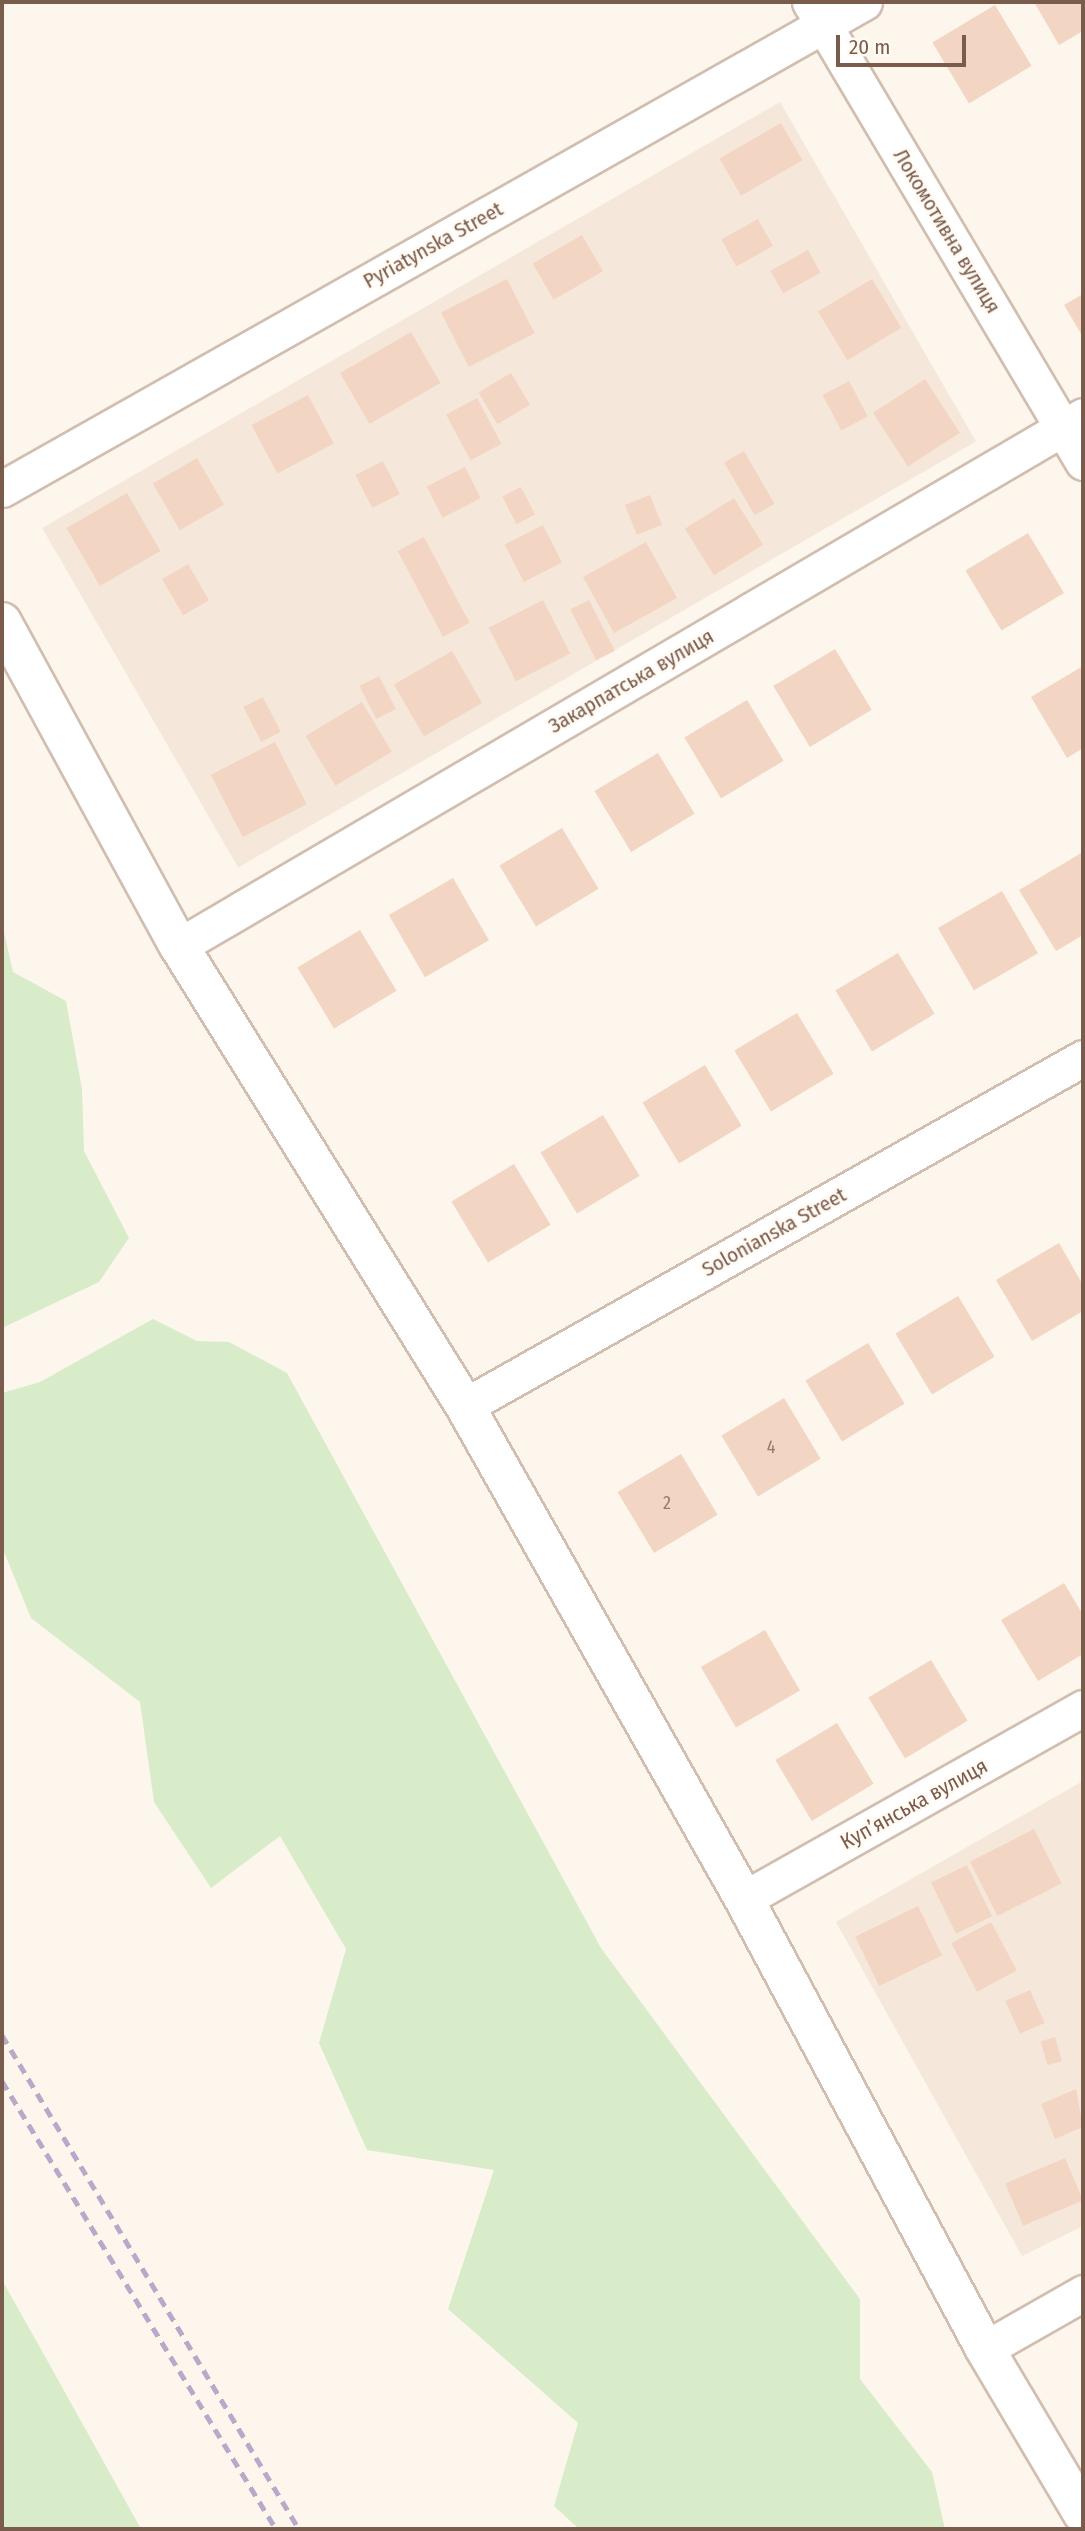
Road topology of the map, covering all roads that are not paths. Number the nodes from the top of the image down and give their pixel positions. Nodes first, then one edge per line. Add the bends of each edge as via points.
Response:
1 (864, 2) edge
2 (817, 13) edge
3 (1074, 422) edge
4 (1083, 462) edge
5 (2, 489) edge
6 (2, 622) edge
7 (178, 946) junction
8 (1083, 1058) edge
9 (465, 1406) junction
10 (1083, 1708) edge
11 (744, 1899) junction
12 (1083, 2293) edge
13 (985, 2349) junction
14 (1083, 2514) edge

1 - 2 street, Pyriatynska Street
2 - 3 street, Локомотивна вулиця
2 - 5 street, Pyriatynska Street
3 - 4 street, Локомотивна вулиця
3 - 7 street, Закарпатська вулиця
6 - 7 street
7 - 9 street
8 - 9 street, Solonianska Street
9 - 11 street
10 - 11 street, Купʼянська вулиця
11 - 13 street
12 - 13 street
13 - 14 street

